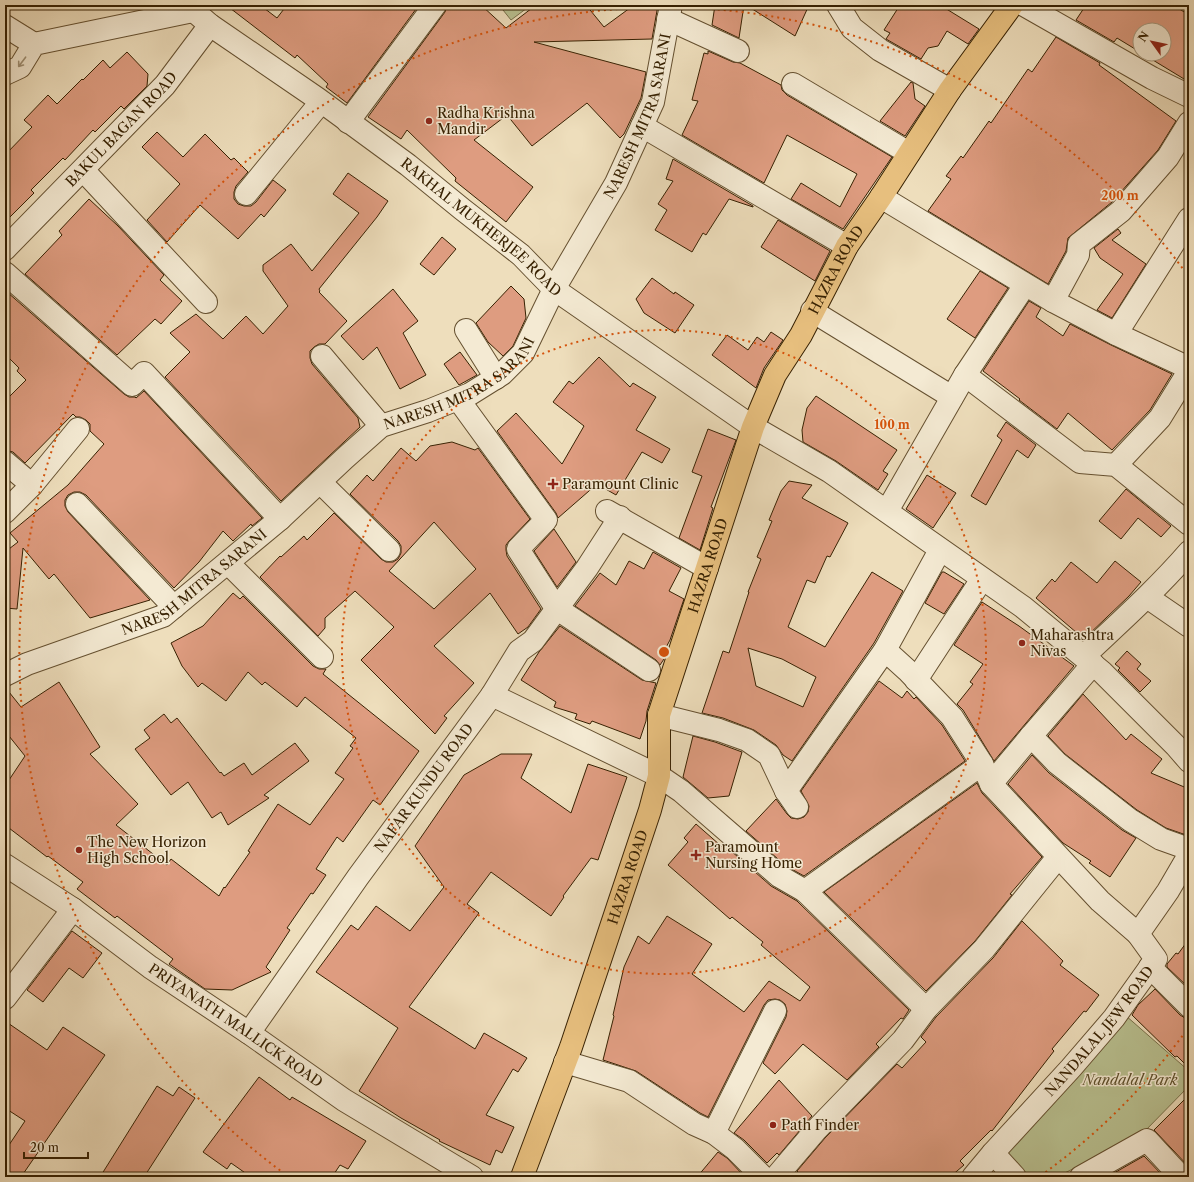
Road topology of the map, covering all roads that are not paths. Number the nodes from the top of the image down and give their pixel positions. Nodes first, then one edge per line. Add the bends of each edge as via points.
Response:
1 (435, 5) edge
2 (838, 5) edge
3 (1012, 5) edge
4 (1024, 5) edge
5 (190, 8) edge
6 (670, 12) edge
7 (210, 25) junction
8 (5, 26) edge
9 (34, 44) junction
10 (738, 51) dead end
11 (5, 74) edge
12 (793, 84) dead end
13 (950, 90) junction
14 (1189, 96) edge
15 (321, 102) junction
16 (348, 122) junction
17 (1189, 123) edge
18 (642, 126) junction
19 (909, 153) junction
20 (83, 170) junction
21 (246, 194) dead end
22 (881, 197) junction
23 (1189, 219) edge
24 (847, 246) junction
25 (5, 249) edge
26 (5, 273) edge
27 (1025, 285) junction
28 (554, 289) junction
29 (1053, 301) junction
30 (206, 302) dead end
31 (812, 310) junction
32 (466, 330) dead end
33 (1116, 334) junction
34 (322, 356) dead end
35 (1189, 370) edge
36 (965, 375) junction
37 (496, 378) junction
38 (952, 397) junction
39 (458, 399) junction
40 (382, 426) junction
41 (753, 427) junction
42 (78, 429) dead end
43 (5, 462) edge
44 (1116, 465) junction
45 (320, 482) junction
46 (32, 485) junction
47 (77, 504) dead end
48 (887, 511) junction
49 (5, 512) edge
50 (280, 519) junction
51 (1189, 524) edge
52 (389, 550) dead end
53 (940, 550) junction
54 (1189, 552) edge
55 (228, 563) junction
56 (707, 568) junction
57 (982, 579) junction
58 (1146, 597) junction
59 (174, 607) junction
60 (556, 608) junction
61 (1189, 626) edge
62 (885, 650) junction
63 (322, 657) dead end
64 (1088, 660) junction
65 (649, 670) dead end
66 (5, 675) edge
67 (916, 680) junction
68 (492, 695) junction
69 (659, 715) junction
70 (1030, 736) junction
71 (1189, 761) edge
72 (982, 764) junction
73 (659, 776) junction
74 (991, 784) junction
75 (1189, 849) edge
76 (1189, 855) edge
77 (1058, 857) junction
78 (5, 865) edge
79 (805, 891) junction
80 (73, 909) junction
81 (1138, 934) junction
82 (1150, 967) junction
83 (5, 998) edge
84 (1189, 1006) edge
85 (926, 1009) junction
86 (774, 1011) dead end
87 (249, 1033) junction
88 (565, 1062) junction
89 (714, 1133) junction
90 (993, 1153) junction
91 (784, 1174) edge
92 (472, 1177) edge
93 (522, 1177) edge
94 (763, 1177) edge
95 (973, 1177) edge
96 (1015, 1177) edge
97 (1081, 1177) edge
98 (1181, 1177) edge

1 - 16 street
2 - 13 street via 852,28 880,50
3 - 13 main road, HAZRA ROAD
4 - 14 street via 1152,78
5 - 7 street
5 - 9 street
6 - 10 street
6 - 18 street, NARESH MITRA SARANI via 653,102
7 - 15 street, RAKHAL MUKHERJEE ROAD
7 - 20 street, BAKUL BAGAN ROAD via 165,85
8 - 9 street
9 -> 11 street via 20,67
12 - 19 street
13 - 19 main road, HAZRA ROAD
15 - 16 street, RAKHAL MUKHERJEE ROAD
15 - 21 street
16 - 28 street, RAKHAL MUKHERJEE ROAD via 408,165 521,255
17 - 29 street via 1168,157 1121,211 1079,244 1078,255
18 - 24 street
18 - 28 street, NARESH MITRA SARANI via 616,183
19 - 22 main road, HAZRA ROAD
20 - 25 street, BAKUL BAGAN ROAD
20 - 30 street
22 - 24 main road, HAZRA ROAD
22 - 27 street
23 - 33 street
24 - 31 main road, HAZRA ROAD
26 - 50 street via 132,385 144,373
27 - 29 street
27 - 36 street
28 - 37 street, NARESH MITRA SARANI via 524,353
28 - 41 street, RAKHAL MUKHERJEE ROAD
29 - 33 street
31 - 38 street
31 - 41 main road, HAZRA ROAD via 801,335 775,374
32 - 37 street
33 - 35 street
34 - 40 street
35 - 44 street via 1160,418
36 - 38 street
36 - 44 street via 1080,462
37 - 39 street, NARESH MITRA SARANI
38 - 48 street
39 - 40 street, NARESH MITRA SARANI
39 - 60 street via 546,520 518,549
40 - 45 street, NARESH MITRA SARANI
41 - 48 street, RAKHAL MUKHERJEE ROAD via 829,471
41 - 56 main road, HAZRA ROAD
42 - 46 street
43 - 46 street
44 - 51 street
45 - 50 street, NARESH MITRA SARANI
45 - 52 street
46 - 49 street
47 - 59 street
48 - 53 street, RAKHAL MUKHERJEE ROAD
50 - 55 street, NARESH MITRA SARANI
53 - 57 street, RAKHAL MUKHERJEE ROAD
53 - 62 street
54 - 58 street
55 - 59 street, NARESH MITRA SARANI
55 - 63 street
56 - 60 street, NAFAR KUNDU ROAD via 614,514 587,568
56 - 69 main road, HAZRA ROAD
57 - 64 street, RAKHAL MUKHERJEE ROAD
57 - 67 street
58 - 61 street
58 - 64 street
59 - 66 street, NARESH MITRA SARANI via 163,616 27,664
60 - 65 street
60 - 68 street, NAFAR KUNDU ROAD via 533,641 519,651
62 - 67 street
62 - 69 street via 791,799 769,755 746,740 719,730
64 - 70 street
64 - 71 street, RAKHAL MUKHERJEE ROAD
67 - 72 street via 952,717
68 - 73 street
68 - 87 street, NAFAR KUNDU ROAD via 358,877
69 - 73 main road, HAZRA ROAD
70 - 74 street
70 - 75 street via 1057,763 1130,820 1161,838
72 - 74 street
72 - 79 street
73 - 79 street via 681,791 780,876
73 - 88 main road, HAZRA ROAD via 650,810
74 - 77 street
76 - 81 street
77 - 81 street via 1100,901
77 - 85 street via 984,949
78 - 80 street, PRIYANATH MALLICK ROAD
79 - 85 street
80 - 83 street
80 - 87 street, PRIYANATH MALLICK ROAD via 150,967
81 - 82 street, NANDALAL JEW ROAD via 1156,959
82 - 84 street
82 - 90 street, NANDALAL JEW ROAD via 1114,1018
85 - 91 street via 903,1040 816,1130
86 - 89 street
87 - 92 street, PRIYANATH MALLICK ROAD via 344,1100
88 - 89 street via 629,1081 694,1124
88 - 93 main road, HAZRA ROAD
89 - 94 street via 735,1149
90 - 95 street, NANDALAL JEW ROAD
90 - 96 street
97 - 98 street via 1147,1140

